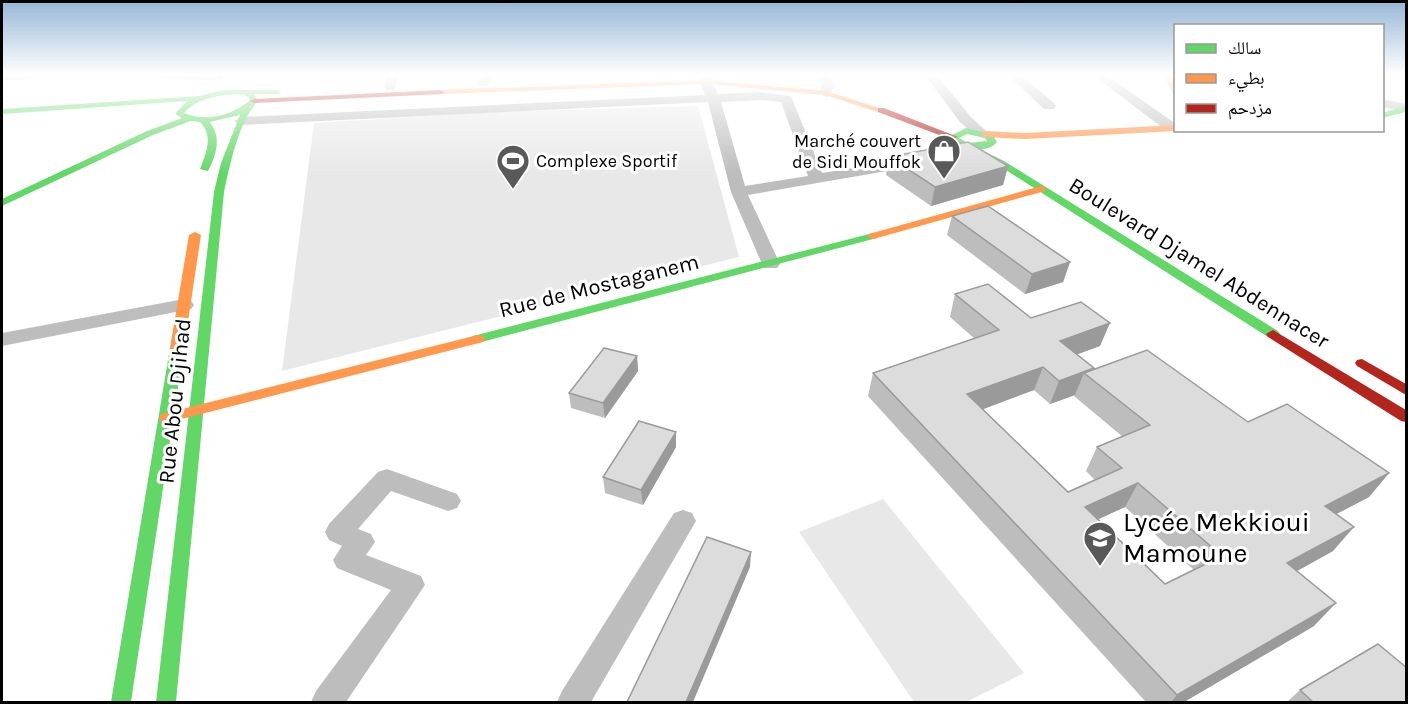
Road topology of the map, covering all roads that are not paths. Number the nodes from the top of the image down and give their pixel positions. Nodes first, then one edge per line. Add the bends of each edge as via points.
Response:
1 (50, 108) edge
2 (173, 108) edge
3 (187, 108) edge
4 (239, 108) edge
5 (246, 108) edge
6 (716, 108) edge
7 (789, 108) edge
8 (873, 108) edge
9 (903, 108) edge
10 (956, 108) edge
11 (1147, 108) edge
12 (1407, 109) edge
13 (2, 111) edge
14 (182, 112) junction
15 (1384, 116) edge
16 (203, 120) junction
17 (1174, 126) edge
18 (990, 139) junction
19 (962, 143) junction
20 (817, 179) junction
21 (203, 180) dead end
22 (1041, 189) junction
23 (739, 192) junction
24 (2, 193) edge
25 (2, 203) edge
26 (196, 225) dead end
27 (1154, 242) dead end
28 (1131, 247) junction
29 (771, 264) junction
30 (1206, 275) dead end
31 (1182, 279) junction
32 (184, 305) junction
33 (2, 340) edge
34 (1355, 359) dead end
35 (1407, 391) edge
36 (1389, 406) junction
37 (195, 411) junction
38 (1407, 417) edge
39 (166, 418) junction
40 (448, 501) dead end
41 (683, 521) dead end
42 (167, 694) edge
43 (119, 702) edge
44 (327, 702) edge
45 (573, 702) edge

1 - 13 main road
2 - 14 main road
3 - 14 main road
4 - 16 main road via 227,116
5 - 37 main road, Rue Abou Djihad via 219,192
6 - 23 street
7 - 20 street
8 - 19 main road, Boulevard Djamel Abdennacer
9 - 18 main road, Boulevard Djamel Abdennacer
10 - 18 street
11 - 17 street
12 - 15 main road
14 - 16 main road
14 - 24 main road
14 - 25 main road via 150,133
16 - 21 main road via 213,127 216,136
17 - 18 main road
18 - 19 main road via 981,147
18 - 19 main road via 958,132
19 - 20 street via 959,149 940,157
19 - 22 main road, Boulevard Djamel Abdennacer
20 - 23 street
22 - 28 main road, Boulevard Djamel Abdennacer
22 - 29 main road, Rue de Mostaganem
23 - 29 street
26 - 32 main road, Rue Abou Djihad
27 - 28 main road via 1147,248
28 - 31 main road, Boulevard Djamel Abdennacer
29 - 37 main road, Rue de Mostaganem
30 - 31 main road
31 - 36 main road, Boulevard Djamel Abdennacer via 1245,310
32 - 33 street
32 - 39 main road, Rue Abou Djihad
34 - 35 main road, Boulevard Djamel Abdennacer
35 - 36 main road via 1389,394
36 - 38 main road, Boulevard Djamel Abdennacer
37 - 39 main road, Rue de Mostaganem
37 - 42 main road, Rue Abou Djihad
39 - 43 main road, Rue Abou Djihad
40 - 44 street via 387,479 338,532 361,542 347,560 411,585
41 - 45 street
42 - 43 street

